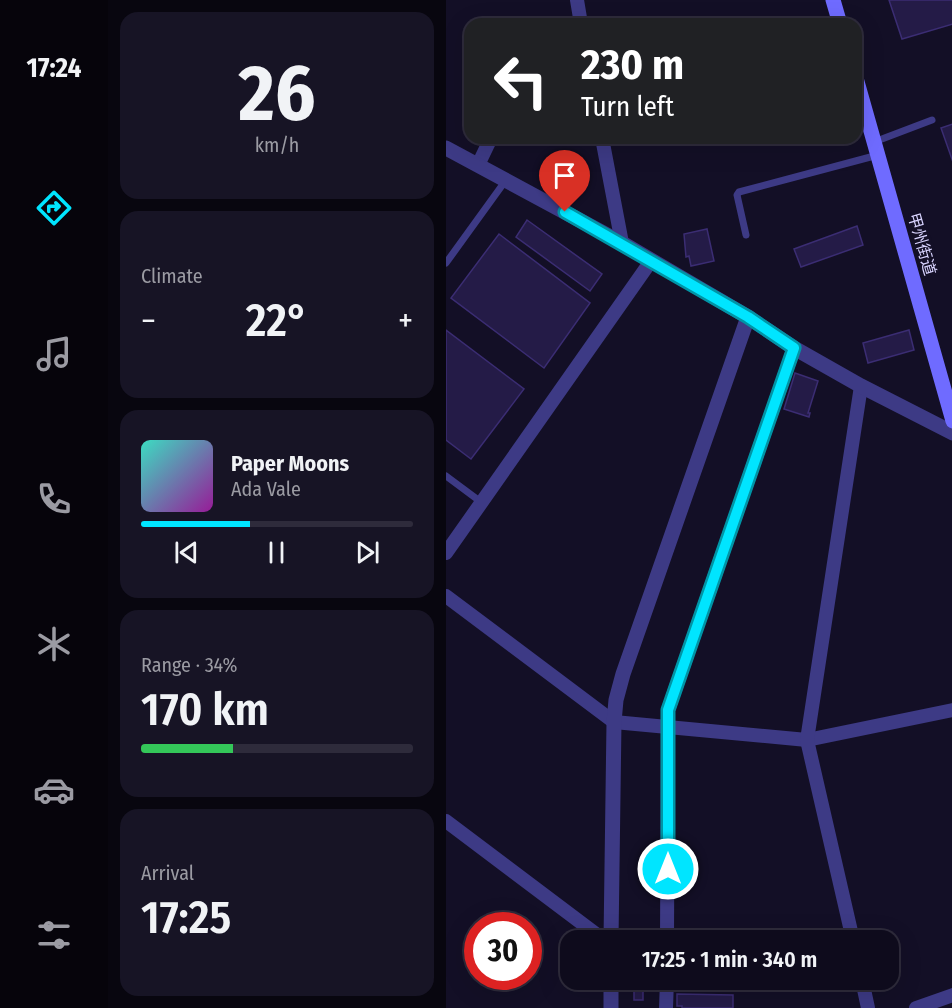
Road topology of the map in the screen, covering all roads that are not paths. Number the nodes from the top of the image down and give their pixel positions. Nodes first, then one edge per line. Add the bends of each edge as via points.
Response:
1 (576, 0) edge
2 (833, 0) edge
3 (578, 18) edge
4 (838, 18) edge
5 (862, 99) edge
6 (932, 120) dead end
7 (488, 144) edge
8 (603, 144) edge
9 (446, 148) edge
10 (876, 149) junction
11 (478, 165) junction
12 (506, 180) junction
13 (746, 235) dead end
14 (622, 243) junction
15 (651, 261) junction
16 (446, 263) edge
17 (748, 317) junction
18 (794, 348) junction
19 (861, 386) junction
20 (953, 421) edge
21 (953, 433) edge
22 (446, 476) edge
23 (481, 502) junction
24 (446, 553) edge
25 (446, 596) edge
26 (953, 710) edge
27 (614, 722) junction
28 (668, 727) junction
29 (807, 740) junction
30 (446, 821) edge
31 (591, 930) edge
32 (611, 930) edge
33 (667, 930) edge
34 (851, 930) edge
35 (611, 990) edge
36 (667, 990) edge
37 (864, 990) edge
38 (953, 995) edge
39 (611, 1008) edge
40 (666, 1008) edge
41 (868, 1008) edge
42 (916, 1008) edge

1 - 3 street
2 - 4 main road
5 - 10 main road, 甲州街道
6 - 10 lane
7 - 11 street
8 - 14 street
9 - 11 street
10 - 13 lane via 739,192
10 - 20 main road, 甲州街道
11 - 12 street
12 - 14 street
12 - 16 lane
14 - 15 street
15 - 17 street
15 - 23 street
17 - 18 street
17 - 27 street via 627,663
18 - 19 street
18 - 28 street via 668,710
19 - 21 street
19 - 29 street
22 - 23 lane
23 - 24 street
25 - 27 street
26 - 29 street
27 - 28 street
27 - 32 street
28 - 29 street
28 - 33 street
29 - 34 street
30 - 31 street
35 - 39 street
36 - 40 street
37 - 41 street
38 - 42 street

